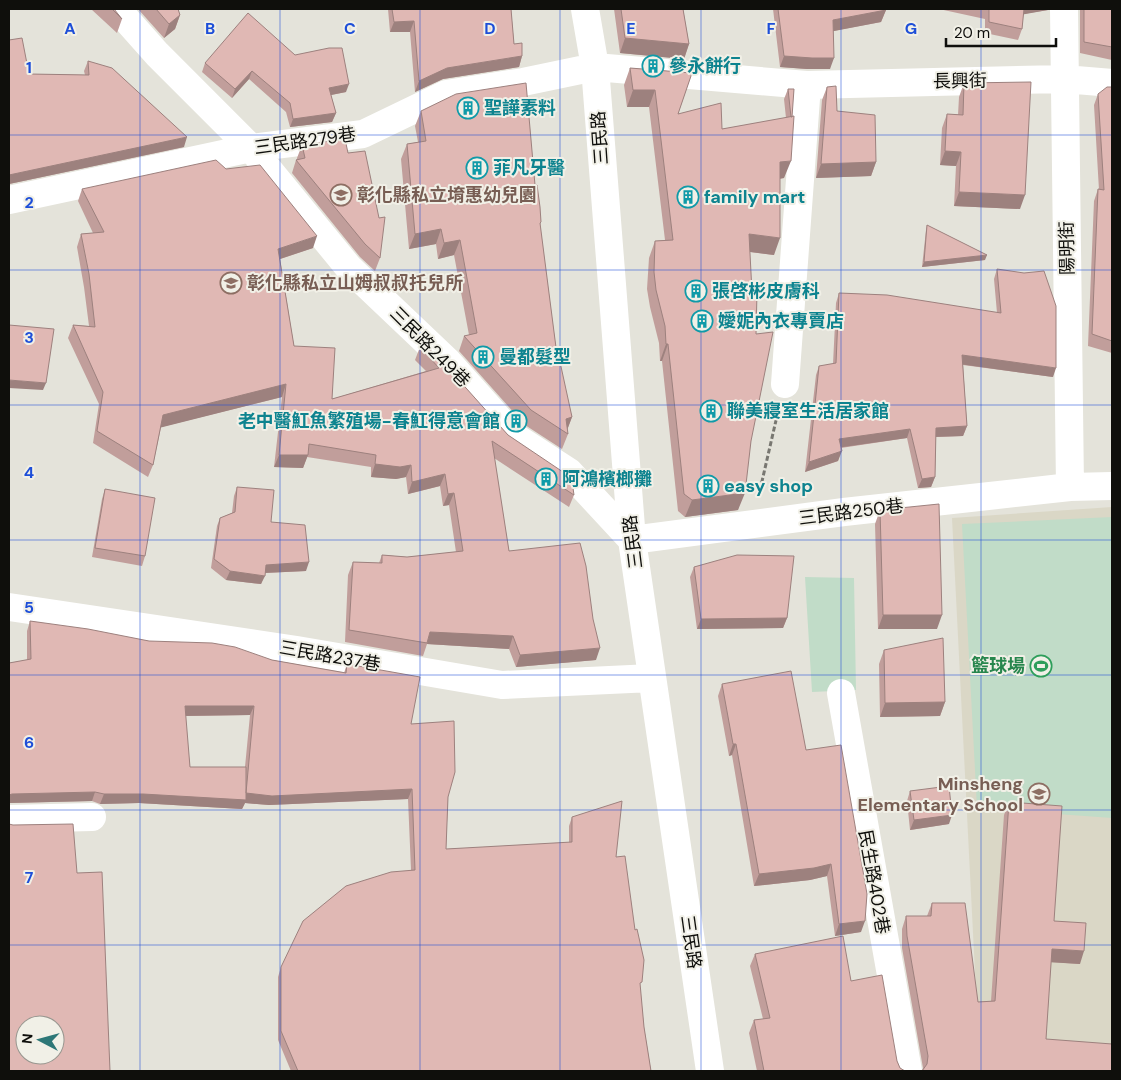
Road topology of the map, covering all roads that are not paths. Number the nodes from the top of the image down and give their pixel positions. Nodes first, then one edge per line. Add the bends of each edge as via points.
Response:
1 (117, 9) edge
2 (585, 9) edge
3 (1064, 9) edge
4 (595, 67) junction
5 (1064, 79) junction
6 (1112, 83) edge
7 (807, 85) junction
8 (251, 148) junction
9 (9, 200) edge
10 (785, 384) road end
11 (1112, 486) edge
12 (1070, 487) junction
13 (632, 540) junction
14 (9, 608) edge
15 (652, 678) junction
16 (841, 693) dead end
17 (92, 817) dead end
18 (9, 819) edge
19 (710, 1071) edge
20 (908, 1071) edge

1 - 8 street, 三民路249巷
2 - 4 street, 三民路
3 - 5 street, 陽明街
4 - 7 street, 長興街
4 - 8 street, 三民路279巷 via 446,94 363,134
4 - 13 street, 三民路
5 - 6 street, 長興街
5 - 7 street, 長興街
5 - 12 street, 陽明街
7 - 10 street
8 - 9 street, 三民路279巷
8 - 13 street, 三民路249巷 via 349,268 448,362 516,437 569,472
11 - 12 street, 三民路250巷
12 - 13 street, 三民路250巷
13 - 15 street, 三民路
14 - 15 street, 三民路237巷 via 297,650 502,685
15 - 19 street, 三民路
16 - 20 street, 民生路402巷
17 - 18 street

